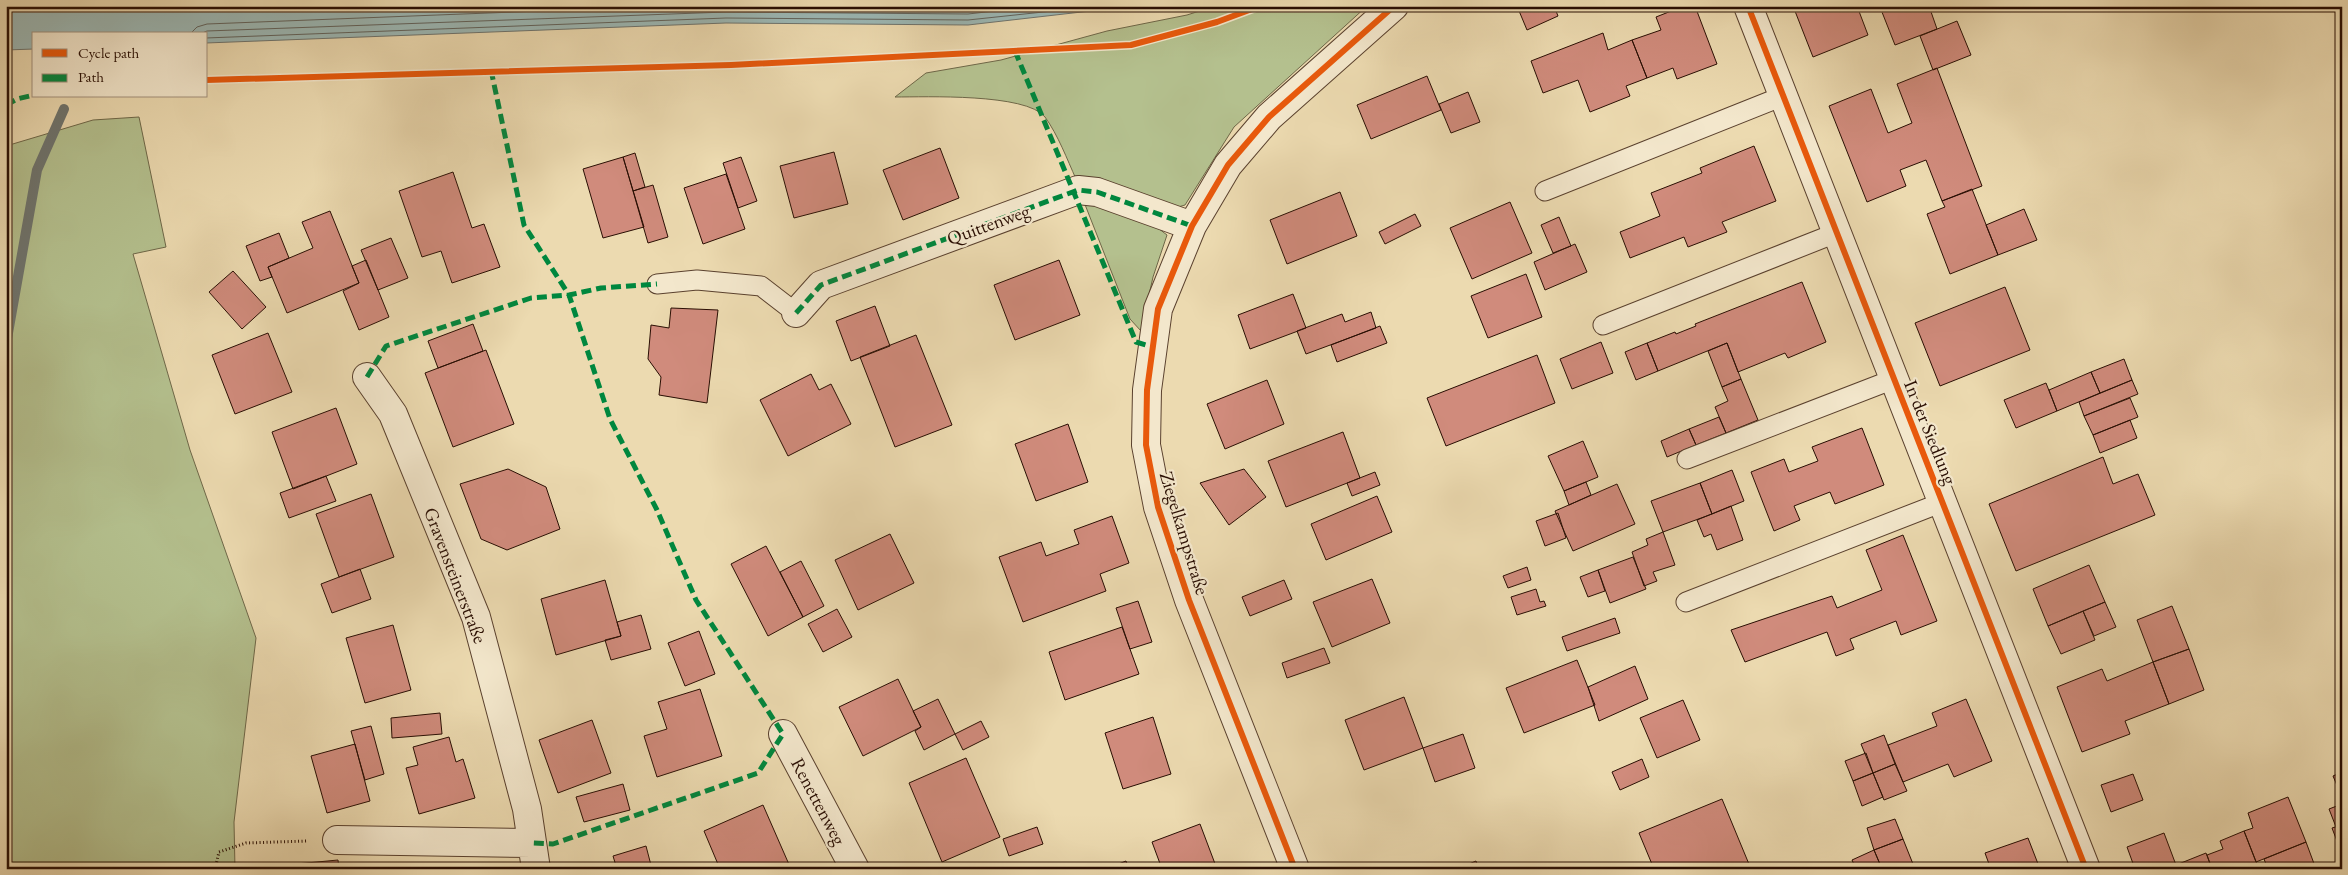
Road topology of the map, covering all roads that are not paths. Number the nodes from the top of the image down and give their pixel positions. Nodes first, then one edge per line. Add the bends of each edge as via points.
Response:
1 (1394, 6) edge
2 (1748, 6) edge
3 (1783, 96) junction
4 (1545, 191) dead end
5 (1192, 226) junction
6 (1836, 233) junction
7 (657, 284) dead end
8 (796, 313) joint
9 (1603, 325) dead end
10 (367, 376) dead end
11 (1894, 379) junction
12 (1687, 458) dead end
13 (1943, 502) junction
14 (1686, 602) dead end
15 (783, 734) dead end
16 (337, 840) road end
17 (534, 856) edge
18 (855, 869) edge
19 (1295, 869) edge
20 (2086, 869) edge

1 - 5 street, Ziegelkampstraße via 1269,117 1228,165
2 - 3 street, In der Siedlung
3 - 4 lane
3 - 6 street, In der Siedlung
5 - 8 street, Quittenweg via 1098,192 1078,190 821,285
5 - 19 street, Ziegelkampstraße via 1158,309 1147,390 1146,445 1158,507 1189,600
6 - 9 lane
6 - 11 street, In der Siedlung
7 - 8 lane via 697,280 761,286
10 - 17 street, Gravensteinerstraße via 392,414 476,617 527,809
11 - 12 lane
11 - 13 street, In der Siedlung
13 - 14 lane
13 - 20 street, In der Siedlung
15 - 18 street, Renettenweg
16 - 17 street, Gravensteinerstraße

